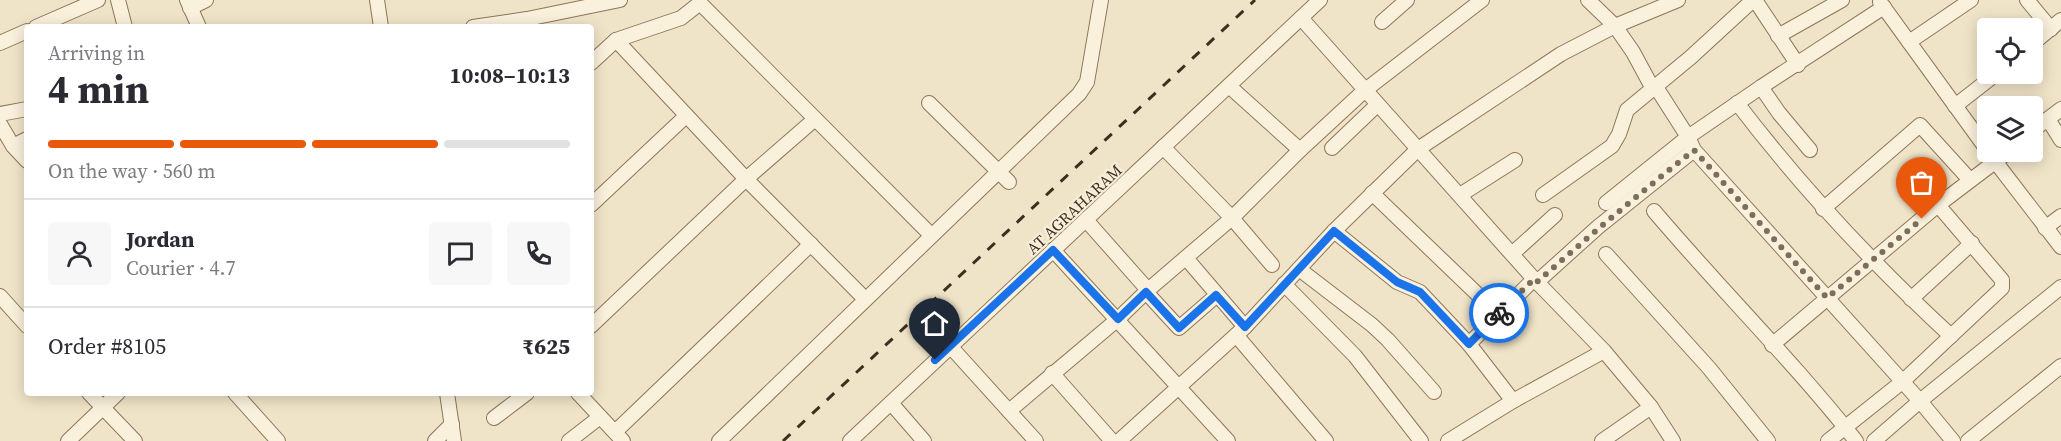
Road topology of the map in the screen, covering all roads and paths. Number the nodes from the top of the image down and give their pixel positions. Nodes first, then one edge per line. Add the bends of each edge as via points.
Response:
1 (98, 0) edge
2 (118, 0) edge
3 (206, 0) edge
4 (377, 0) edge
5 (620, 0) edge
6 (1101, 0) edge
7 (1320, 0) edge
8 (1407, 0) edge
9 (1482, 0) edge
10 (1588, 0) edge
11 (1754, 0) edge
12 (1842, 0) edge
13 (1971, 0) edge
14 (2027, 0) edge
15 (1670, 1) edge
16 (700, 2) edge
17 (188, 4) edge
18 (1881, 4) edge
19 (1301, 18) junction
20 (1382, 22) dead end
21 (43, 24) edge
22 (124, 24) edge
23 (198, 24) edge
24 (381, 24) edge
25 (493, 24) edge
26 (2056, 25) edge
27 (1615, 26) junction
28 (24, 32) edge
29 (2043, 35) edge
30 (1778, 36) junction
31 (616, 40) junction
32 (1909, 42) junction
33 (0, 43) edge
34 (594, 60) edge
35 (1798, 65) junction
36 (1983, 84) edge
37 (1229, 86) junction
38 (1761, 87) junction
39 (1654, 88) junction
40 (1364, 91) junction
41 (929, 103) dead end
42 (1737, 103) junction
43 (1377, 105) junction
44 (1955, 106) junction
45 (2061, 109) edge
46 (24, 110) edge
47 (0, 114) edge
48 (686, 116) junction
49 (815, 118) junction
50 (2048, 119) junction
51 (2043, 123) edge
52 (0, 124) edge
53 (1977, 137) edge
54 (2061, 140) edge
55 (24, 141) edge
56 (1691, 143) junction
57 (13, 146) junction
58 (1163, 147) junction
59 (1332, 148) dead end
60 (1418, 149) junction
61 (1300, 150) junction
62 (1810, 150) dead end
63 (24, 158) edge
64 (1515, 160) dead end
65 (1984, 162) edge
66 (1995, 162) edge
67 (998, 170) junction
68 (746, 179) junction
69 (1970, 180) junction
70 (1009, 182) dead end
71 (1372, 193) junction
72 (1460, 195) junction
73 (1543, 195) dead end
74 (594, 202) edge
75 (1606, 203) dead end
76 (1938, 205) junction
77 (1823, 209) junction
78 (1654, 211) dead end
79 (1555, 215) dead end
80 (2061, 216) edge
81 (1232, 218) junction
82 (1086, 220) junction
83 (2045, 228) junction
84 (1334, 231) junction
85 (931, 235) junction
86 (1972, 243) junction
87 (811, 244) junction
88 (2061, 247) edge
89 (1053, 250) junction
90 (1512, 254) junction
91 (1606, 254) dead end
92 (1186, 258) junction
93 (1872, 260) junction
94 (1272, 265) dead end
95 (1299, 268) junction
96 (1535, 281) junction
97 (1284, 284) junction
98 (2061, 287) edge
99 (1147, 291) junction
100 (1216, 295) junction
101 (0, 296) edge
102 (1827, 298) junction
103 (865, 299) junction
104 (1911, 299) junction
105 (1498, 314) junction
106 (1118, 319) junction
107 (24, 323) edge
108 (594, 323) edge
109 (1240, 331) junction
110 (1951, 336) junction
111 (1469, 344) junction
112 (1772, 345) junction
113 (950, 346) junction
114 (1604, 351) junction
115 (2061, 366) edge
116 (1052, 373) junction
117 (1902, 382) junction
118 (1179, 387) junction
119 (1434, 392) dead end
120 (92, 396) edge
121 (115, 396) edge
122 (238, 396) edge
123 (447, 396) edge
124 (523, 396) edge
125 (581, 396) edge
126 (1513, 401) junction
127 (1920, 401) junction
128 (891, 404) junction
129 (1651, 407) junction
130 (102, 408) junction
131 (1009, 411) junction
132 (600, 417) junction
133 (494, 418) dead end
134 (452, 424) junction
135 (1846, 428) junction
136 (619, 436) edge
137 (68, 441) edge
138 (135, 441) edge
139 (278, 441) edge
140 (435, 441) edge
141 (454, 441) edge
142 (569, 441) edge
143 (719, 441) edge
144 (850, 441) edge
145 (924, 441) edge
146 (1036, 441) edge
147 (1112, 441) edge
148 (1119, 441) edge
149 (1228, 441) edge
150 (1326, 441) edge
151 (1421, 441) edge
152 (1448, 441) edge
153 (1602, 441) edge
154 (1673, 441) edge
155 (1768, 441) edge
156 (1828, 441) edge
157 (1856, 441) edge
158 (1874, 441) edge
159 (1953, 441) edge
160 (1968, 441) edge

1 - 21 street
2 - 22 street
3 - 17 street
4 - 24 street
5 - 25 street
6 - 67 street via 1087,82
7 - 19 street, AT AGRAHARAM
8 - 20 street
9 - 40 street
10 - 27 street
11 - 30 street
11 - 39 street
12 - 30 street
13 - 32 street
14 - 26 street
15 - 27 street
16 - 31 street via 681,18
16 - 49 street
17 - 23 street
18 - 32 street
18 - 35 street
19 - 37 street, AT AGRAHARAM
19 - 40 street
26 - 29 street
27 - 39 street
27 - 60 street via 1561,54
28 - 33 street
30 - 35 street
31 - 34 street
31 - 48 street
32 - 44 street
35 - 38 street
36 - 44 street
37 - 58 street, AT AGRAHARAM
37 - 61 street
38 - 42 street
38 - 62 street
39 - 56 street
39 - 73 street via 1627,110 1612,146
40 - 43 street
40 - 61 street
41 - 67 street
42 - 56 street
42 - 77 street
43 - 59 street
43 - 60 street
44 - 53 street
45 - 50 street
46 - 47 street
48 - 68 street
48 - 74 street
49 - 68 street
49 - 85 street
50 - 51 street
50 - 54 street
52 - 57 street
55 - 57 street
56 - 75 street
56 - 96 street via 1639,196
56 - 102 street
57 - 63 street
58 - 81 street
58 - 82 street, AT AGRAHARAM
60 - 71 street
60 - 72 street
61 - 81 street
64 - 72 street
65 - 69 street
66 - 83 street
67 - 70 street
67 - 85 street
68 - 87 street
68 - 108 street
69 - 76 street
69 - 77 street via 1920,125
71 - 84 street
71 - 105 street
72 - 90 street
76 - 86 street
76 - 93 street
77 - 93 street
78 - 112 street
79 - 90 street
80 - 83 street
81 - 92 street
81 - 94 street
82 - 89 street, AT AGRAHARAM
82 - 99 street
83 - 88 street
84 - 95 street
84 - 111 street via 1397,282 1420,292
85 - 103 street
86 - 104 street
86 - 110 street via 2003,284
87 - 103 street
87 - 136 street
89 - 106 street
89 - 113 street, AT AGRAHARAM
90 - 96 street
91 - 155 street via 1709,368
92 - 99 street
92 - 100 street
93 - 102 street
93 - 104 street
95 - 97 street
95 - 119 street via 1380,332
96 - 105 street
96 - 114 street
97 - 109 street
97 - 151 street via 1355,356
98 - 127 street
99 - 100 street via 1179,328
99 - 106 street
100 - 109 street
101 - 107 street
102 - 112 street
102 - 117 street
103 - 143 street
104 - 110 street
105 - 111 street
106 - 116 street
106 - 118 street
109 - 118 street
109 - 150 street
110 - 117 street
111 - 126 street
112 - 135 street
113 - 128 street, AT AGRAHARAM
113 - 131 street
114 - 126 street
114 - 129 street
115 - 160 street
116 - 131 street
116 - 147 street
117 - 127 street
117 - 135 street
118 - 148 street
118 - 149 street
120 - 130 street
121 - 130 street
122 - 139 street
123 - 134 street
124 - 133 street
125 - 132 street
126 - 152 street
127 - 158 street
127 - 159 street
128 - 144 street, AT AGRAHARAM
128 - 145 street
129 - 153 street
129 - 154 street
130 - 137 street
130 - 138 street
131 - 146 street
132 - 136 street
132 - 142 street
134 - 140 street
134 - 141 street
135 - 156 street
135 - 157 street

